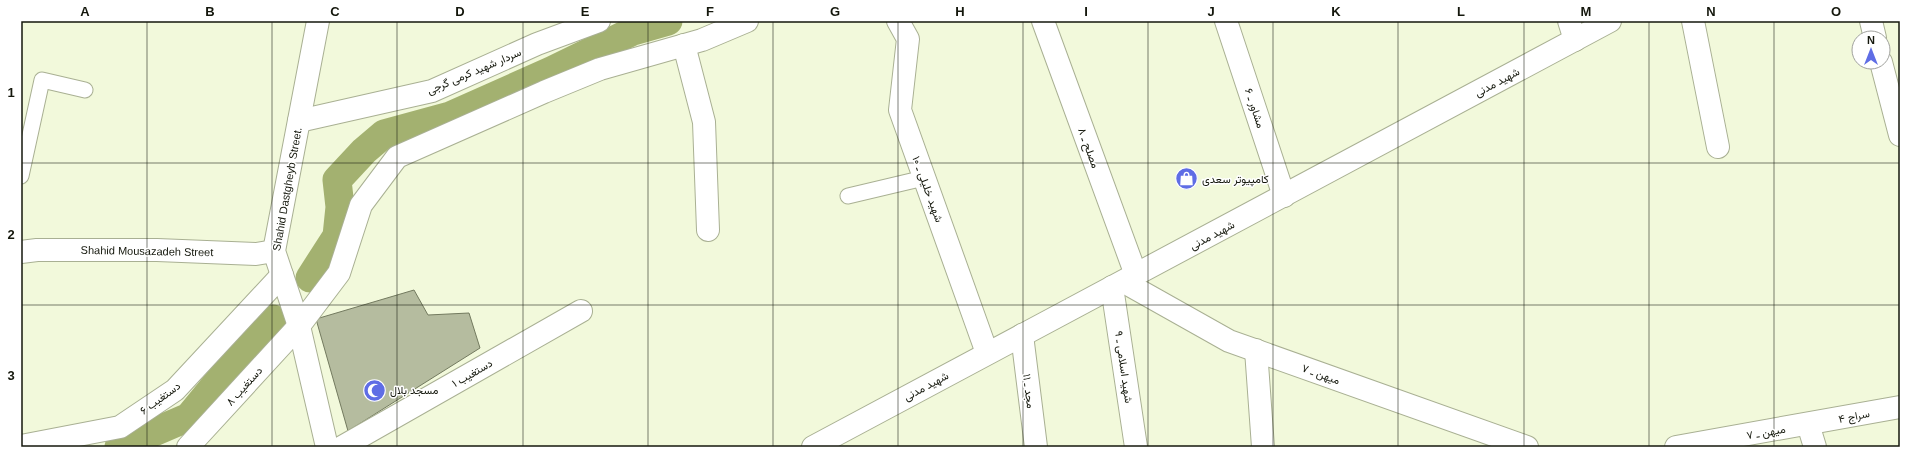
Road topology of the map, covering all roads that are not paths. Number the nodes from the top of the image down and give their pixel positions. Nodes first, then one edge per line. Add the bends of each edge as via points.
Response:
1 (318, 21) edge
2 (599, 21) edge
3 (746, 21) edge
4 (898, 21) edge
5 (1043, 21) edge
6 (1226, 21) edge
7 (1610, 21) edge
8 (1693, 21) edge
9 (1572, 31) edge
10 (684, 45) junction
11 (1883, 70) edge
12 (85, 90) dead end
13 (299, 120) junction
14 (1900, 135) edge
15 (1718, 147) dead end
16 (21, 176) edge
17 (924, 178) junction
18 (848, 196) dead end
19 (1284, 196) junction
20 (708, 230) dead end
21 (274, 251) junction
22 (21, 252) edge
23 (282, 275) junction
24 (1124, 282) junction
25 (581, 311) dead end
26 (299, 326) junction
27 (1022, 335) junction
28 (1256, 350) junction
29 (987, 354) junction
30 (1900, 407) edge
31 (1808, 424) junction
32 (1495, 441) edge
33 (21, 446) edge
34 (188, 447) edge
35 (327, 447) edge
36 (342, 447) edge
37 (813, 447) edge
38 (1036, 447) edge
39 (1136, 447) edge
40 (1263, 447) edge
41 (1527, 447) edge
42 (1676, 447) edge
43 (1815, 447) edge

1 - 13 street, Shahid Dastgheyb Street.
2 - 13 street, سردار شهید کرمی گرجی via 537,44 432,91
3 - 10 street, دستغیب ۸
4 - 17 street, شهید خلیلی ـ ۱۰ via 908,39 900,110
5 - 24 street, مصلح ـ ۸
6 - 19 street, مشاور ـ ۶
7 - 9 street, شهید مدنی
8 - 15 street
9 - 19 street, شهید مدنی
10 - 20 street via 704,122
10 - 26 street, دستغیب ۸ via 600,69 397,157 361,205 339,273
11 - 14 street
12 - 16 lane via 42,80
13 - 21 street, Shahid Dastgheyb Street.
17 - 18 lane
17 - 29 street, شهید خلیلی ـ ۱۰
19 - 24 street, شهید مدنی
21 - 22 street, Shahid Mousazadeh Street via 256,254 157,250
21 - 23 street, Shahid Dastgheyb Street.
23 - 26 street, Shahid Dastgheyb Street.
23 - 33 street, دستغیب ۶ via 175,390 120,426
24 - 27 street, شهید مدنی
24 - 28 street, میهن ـ ۷ via 1229,341
24 - 39 street, شهید اسلامی ـ ۹
25 - 36 street, دستغیب ۱
26 - 34 street, دستغیب ۸
26 - 35 street, Shahid Dastgheyb Street.
27 - 29 street, شهید مدنی
27 - 38 street, مجد ـ ۱۱
28 - 32 street, میهن ـ ۷
28 - 40 street
29 - 37 street, شهید مدنی
30 - 31 street, سراج ۴
31 - 42 street, میهن ـ ۷
31 - 43 street
32 - 41 street, میهن ـ ۷

